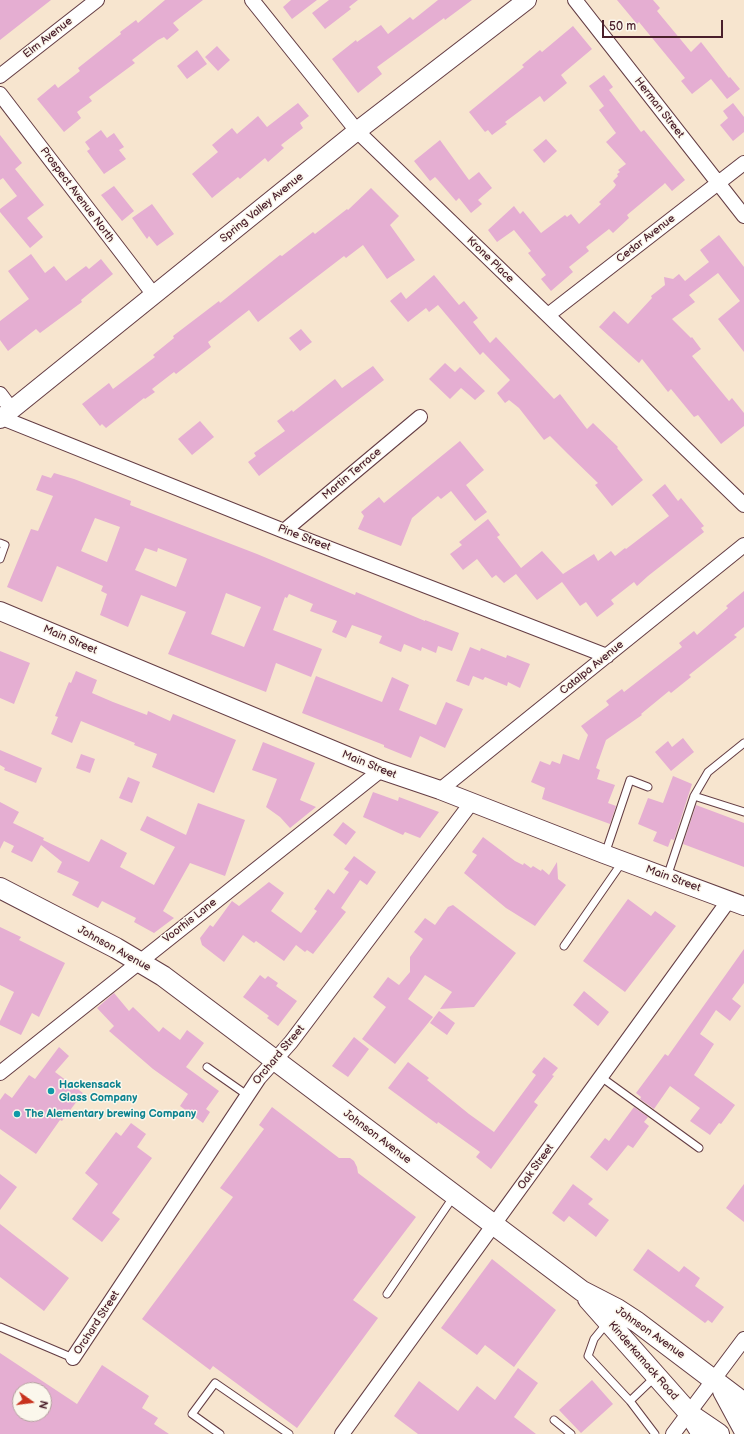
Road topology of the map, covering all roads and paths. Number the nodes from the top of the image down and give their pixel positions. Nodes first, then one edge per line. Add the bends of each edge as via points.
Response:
1 (97, 0) edge
2 (252, 0) edge
3 (527, 0) edge
4 (575, 0) edge
5 (0, 76) edge
6 (0, 94) edge
7 (357, 131) junction
8 (744, 163) edge
9 (718, 183) junction
10 (744, 216) edge
11 (154, 295) junction
12 (548, 315) junction
13 (0, 394) edge
14 (5, 416) edge
15 (420, 417) dead end
16 (744, 505) edge
17 (284, 530) junction
18 (0, 543) edge
19 (744, 545) edge
20 (0, 559) edge
21 (0, 611) edge
22 (607, 656) junction
23 (744, 743) edge
24 (381, 770) junction
25 (648, 786) dead end
26 (440, 790) junction
27 (694, 796) junction
28 (472, 802) junction
29 (744, 812) edge
30 (604, 854) junction
31 (623, 861) junction
32 (667, 877) junction
33 (0, 888) edge
34 (737, 903) edge
35 (564, 946) dead end
36 (139, 962) junction
37 (274, 1060) junction
38 (207, 1067) dead end
39 (0, 1073) edge
40 (601, 1077) junction
41 (247, 1095) junction
42 (699, 1148) dead end
43 (454, 1196) junction
44 (494, 1225) junction
45 (582, 1291) junction
46 (387, 1294) dead end
47 (608, 1321) junction
48 (0, 1327) edge
49 (744, 1339) edge
50 (73, 1358) joint
51 (656, 1376) junction
52 (714, 1380) junction
53 (630, 1401) junction
54 (744, 1403) edge
55 (689, 1413) junction
56 (554, 1420) dead end
57 (744, 1430) edge
58 (220, 1434) edge
59 (288, 1434) edge
60 (342, 1434) edge
61 (571, 1434) edge
62 (655, 1434) edge
63 (674, 1434) edge
64 (702, 1434) edge
65 (719, 1434) edge

1 - 5 street, Elm Avenue
2 - 7 street, Krone Place
3 - 7 street, Spring Valley Avenue
4 - 9 street, Herman Street
6 - 11 street, Prospect Avenue North
7 - 11 street, Spring Valley Avenue
7 - 12 street, Krone Place
8 - 9 street, Cedar Avenue
9 - 10 street, Herman Street
9 - 12 street, Cedar Avenue
11 - 14 street, Spring Valley Avenue
12 - 16 street, Krone Place
13 - 14 street
14 - 17 street, Pine Street
15 - 17 street, Martin Terrace
17 - 22 street, Pine Street
18 - 20 lane via 5,546
19 - 22 street, Catalpa Avenue
21 - 24 street, Main Street
22 - 26 street, Catalpa Avenue
23 - 27 lane via 708,772
24 - 26 street, Main Street
24 - 36 street, Voorhis Lane
25 - 30 lane via 630,780
26 - 28 street, Main Street
27 - 29 lane
27 - 32 lane
28 - 30 street, Main Street
28 - 37 street, Orchard Street via 292,1042
30 - 31 street, Main Street
31 - 32 street, Main Street
31 - 35 lane
32 - 34 street, Main Street
33 - 36 main road, Johnson Avenue
34 - 40 street, Oak Street
36 - 37 main road, Johnson Avenue via 163,976
36 - 39 street, Voorhis Lane
37 - 41 street, Orchard Street
37 - 43 main road, Johnson Avenue
38 - 41 lane
40 - 42 lane
40 - 44 street, Oak Street
41 - 50 street, Orchard Street
43 - 44 main road, Johnson Avenue
43 - 46 lane
44 - 45 main road, Johnson Avenue
44 - 60 street, Oak Street
45 - 47 main road, Kinderkamack Road
45 - 52 main road, Johnson Avenue via 637,1322
47 - 51 main road, Kinderkamack Road
47 - 53 lane via 594,1339 588,1356
48 - 50 lane
49 - 52 street
51 - 53 lane
51 - 55 main road, Kinderkamack Road
52 - 54 main road, Johnson Avenue
52 - 55 street
52 - 57 main road via 728,1399
53 - 62 lane
55 - 63 street
55 - 64 main road, Kinderkamack Road
55 - 65 main road
56 - 61 lane
58 - 59 lane via 192,1414 215,1383

